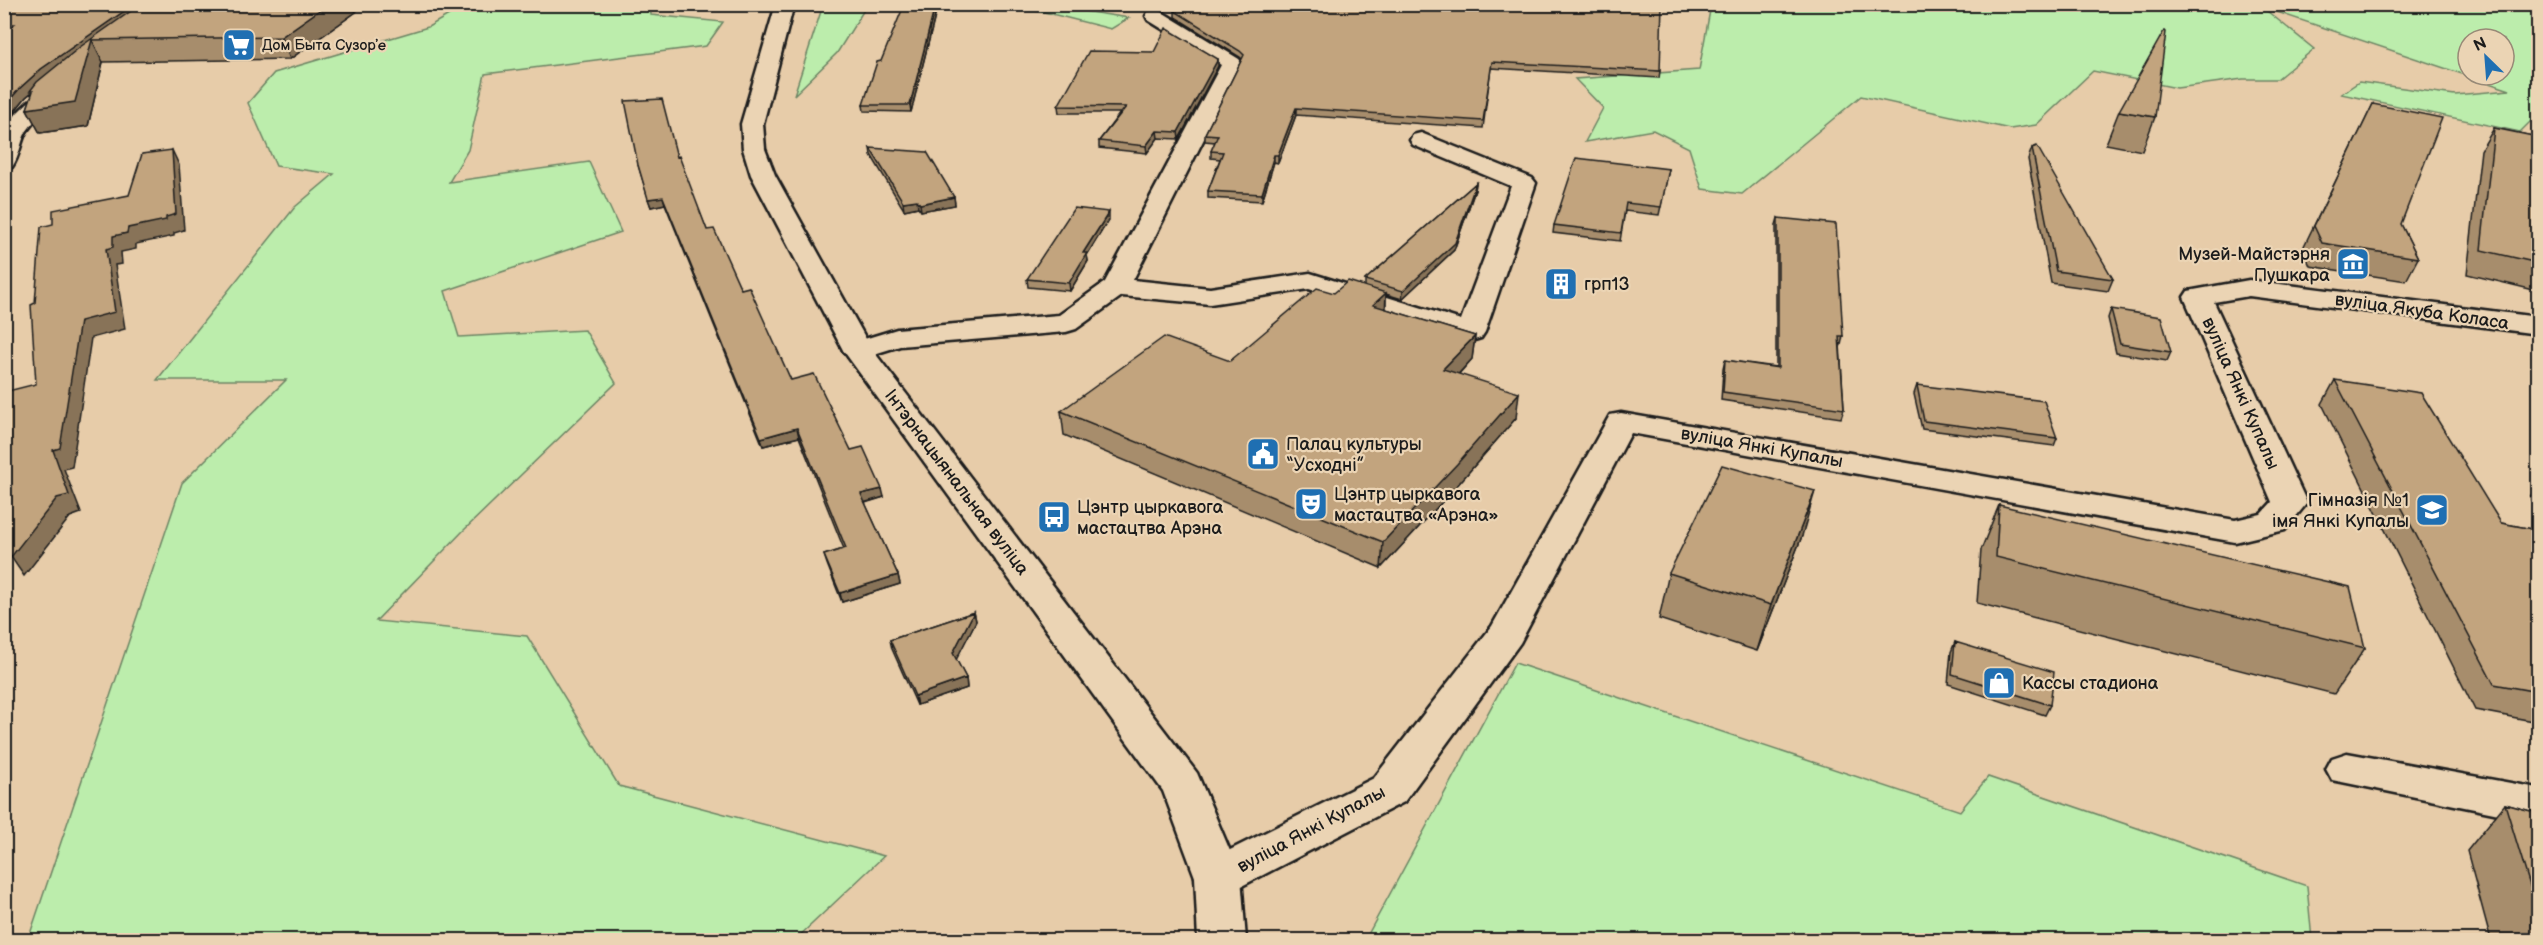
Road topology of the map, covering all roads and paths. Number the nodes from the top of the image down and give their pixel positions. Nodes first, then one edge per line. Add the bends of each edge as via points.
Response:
1 (785, 4) edge
2 (1155, 16) dead end
3 (72, 72) edge
4 (1421, 140) dead end
5 (4, 162) edge
6 (1116, 287) junction
7 (2198, 297) joint
8 (2538, 326) edge
9 (858, 351) junction
10 (2347, 769) dead end
11 (2538, 805) edge
12 (1218, 878) junction
13 (1222, 940) edge

1 - 9 street, Інтэрнацыянальная вуліца via 752,124 754,149 763,175
2 - 6 street via 1232,63
3 - 5 street via 25,118 13,135
4 - 6 street via 1524,183 1471,332 1310,281 1210,296
6 - 9 street via 1066,323 897,338
7 - 8 street, вуліца Якуба Коласа via 2249,288
7 - 12 street, вуліца Янкі Купалы via 2290,504 2273,522 2235,531 1621,422 1507,634 1389,790
9 - 12 street, Інтэрнацыянальная вуліца via 1182,785
10 - 11 street
12 - 13 street, Інтэрнацыянальная вуліца

